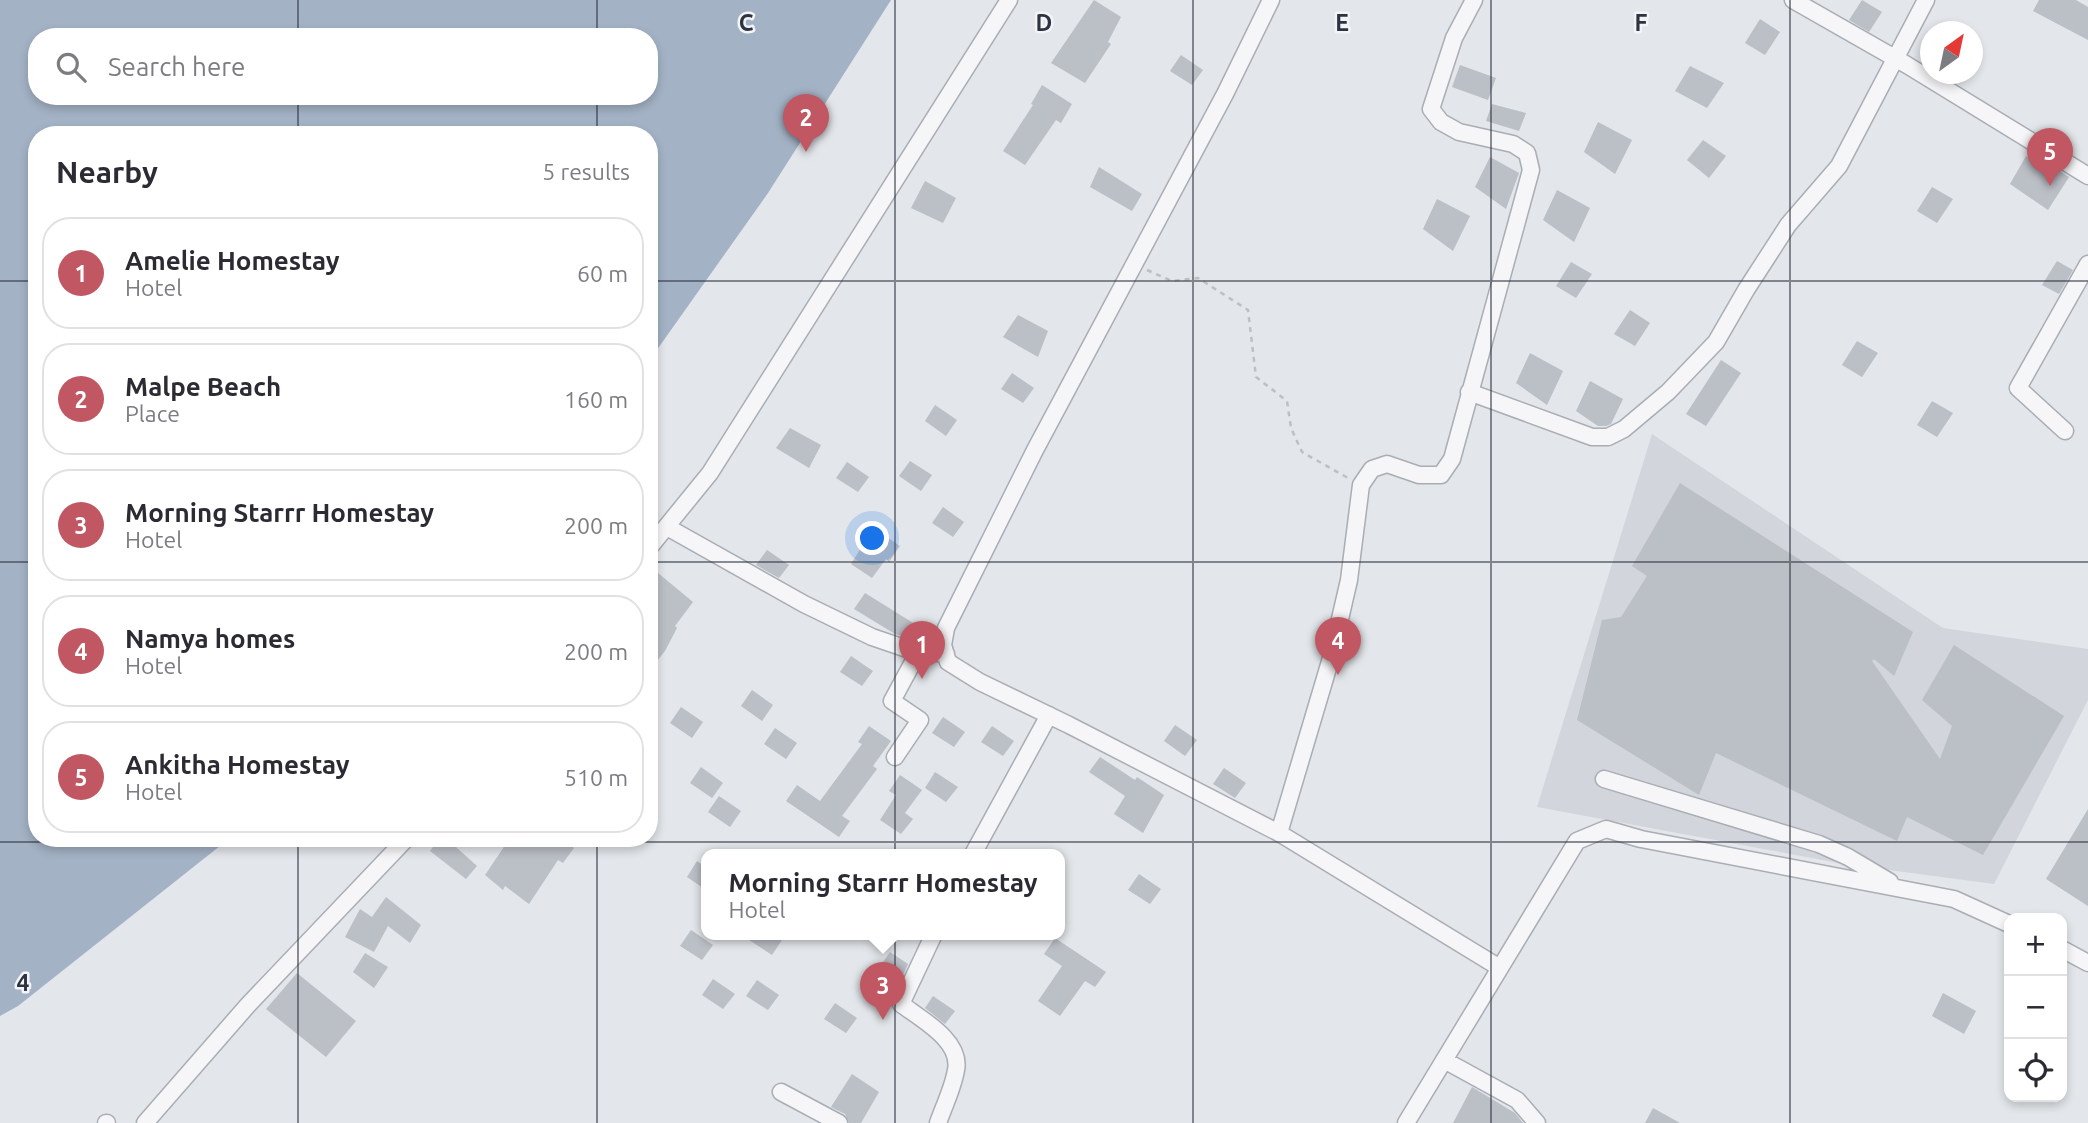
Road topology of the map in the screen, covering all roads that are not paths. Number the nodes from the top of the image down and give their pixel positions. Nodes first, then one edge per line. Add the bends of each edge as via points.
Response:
1 (1009, 0) edge
2 (1270, 0) edge
3 (1474, 0) edge
4 (1793, 0) edge
5 (1926, 0) edge
6 (1895, 58) junction
7 (2088, 176) edge
8 (2088, 264) edge
9 (1469, 392) junction
10 (2065, 431) dead end
11 (667, 527) junction
12 (658, 538) edge
13 (919, 651) junction
14 (946, 654) junction
15 (1049, 715) junction
16 (895, 757) dead end
17 (1604, 779) dead end
18 (1279, 833) junction
19 (398, 847) edge
20 (977, 849) edge
21 (1902, 889) junction
22 (2004, 922) edge
23 (931, 940) edge
24 (2067, 952) edge
25 (2088, 963) edge
26 (1500, 968) junction
27 (1444, 1060) junction
28 (781, 1092) dead end
29 (145, 1123) edge
30 (839, 1123) edge
31 (938, 1123) edge
32 (1406, 1123) edge
33 (1538, 1123) edge

1 - 11 street via 710,473
2 - 14 street via 946,628
3 - 9 street via 1454,38 1431,109 1441,122 1459,132 1513,144 1527,153 1531,170
4 - 6 street
5 - 6 street
6 - 7 street
6 - 9 street via 1839,166 1788,225 1716,342 1624,429 1608,437 1592,437
8 - 10 street via 2018,388
9 - 18 street via 1452,458 1441,475 1419,475 1387,464 1372,469 1361,485 1349,580 1331,658
11 - 12 street
11 - 13 street via 804,604 872,637
13 - 14 street
13 - 16 street via 892,701 920,720
14 - 15 street via 948,662 980,682
15 - 18 street
15 - 20 street
17 - 21 street via 1819,844
18 - 26 street
19 - 29 street via 248,1004
21 - 22 street via 1954,899
21 - 26 street via 1606,829 1577,841
23 - 31 street via 901,1004 955,1051 957,1067
24 - 25 street
26 - 27 street
27 - 32 street
27 - 33 street via 1517,1100
28 - 30 street

